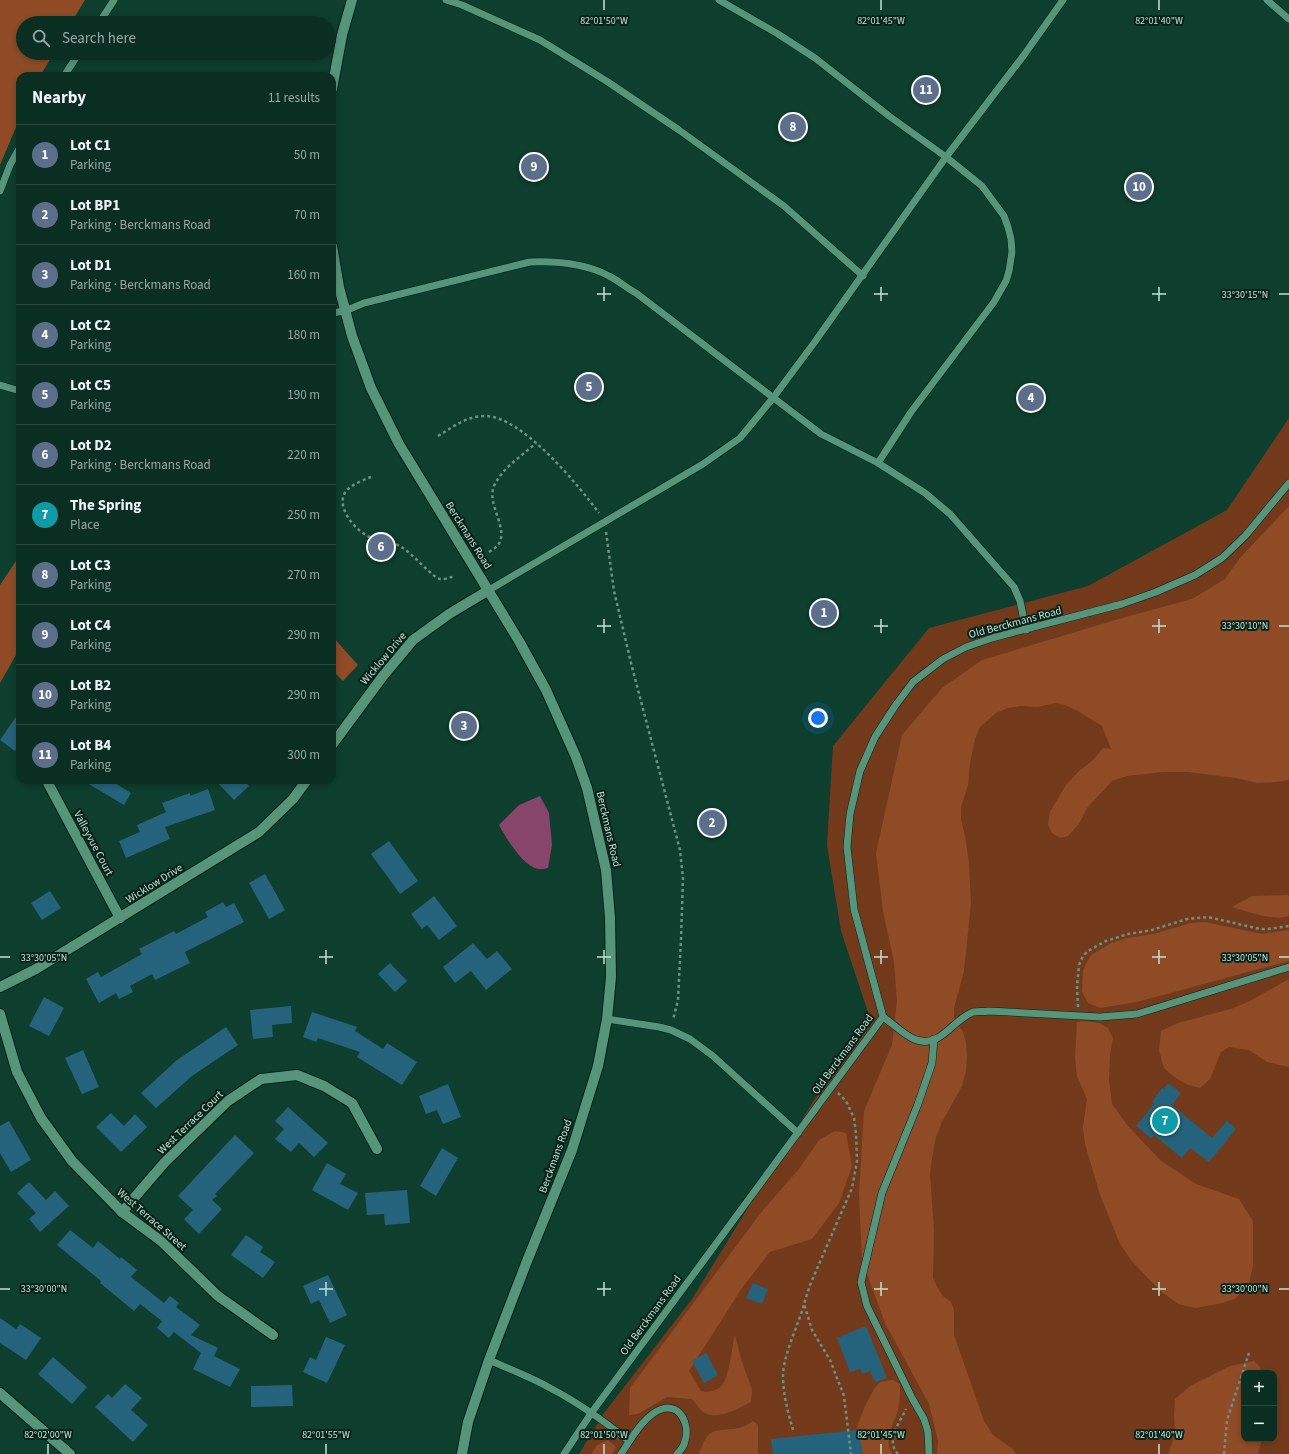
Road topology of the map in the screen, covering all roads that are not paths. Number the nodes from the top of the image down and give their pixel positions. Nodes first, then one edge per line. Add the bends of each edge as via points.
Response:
1 (114, 0) edge
2 (352, 0) edge
3 (446, 0) edge
4 (719, 0) edge
5 (1063, 0) edge
6 (1267, 0) edge
7 (104, 16) edge
8 (1289, 19) edge
9 (74, 60) edge
10 (67, 72) edge
11 (335, 72) edge
12 (16, 154) edge
13 (946, 157) junction
14 (0, 191) edge
15 (336, 266) edge
16 (863, 276) junction
17 (345, 311) junction
18 (336, 312) edge
19 (0, 385) edge
20 (16, 390) edge
21 (773, 398) junction
22 (878, 463) junction
23 (1289, 483) edge
24 (489, 590) junction
25 (1026, 630) junction
26 (336, 740) edge
27 (49, 784) edge
28 (304, 784) edge
29 (120, 918) junction
30 (1289, 967) edge
31 (0, 987) edge
32 (0, 1014) edge
33 (883, 1017) junction
34 (607, 1018) junction
35 (934, 1039) junction
36 (798, 1133) junction
37 (377, 1149) dead end
38 (122, 1212) junction
39 (273, 1335) dead end
40 (489, 1360) junction
41 (0, 1393) edge
42 (592, 1412) junction
43 (630, 1441) junction
44 (63, 1452) edge
45 (462, 1454) edge
46 (564, 1454) edge
47 (621, 1454) edge
48 (677, 1454) edge
49 (929, 1454) edge

1 - 7 lane
2 - 11 street
3 - 16 lane via 540,40 608,82 784,206
4 - 13 lane via 815,58 888,116
5 - 13 lane
6 - 8 lane
9 - 10 lane
12 - 14 lane
13 - 16 lane
13 - 22 lane via 982,186 1004,216 1012,240 1009,272 994,302 911,412
15 - 17 street, Berckmans Road
16 - 21 lane
17 - 18 lane
17 - 21 lane via 364,303 530,262 575,264 608,276 636,293
17 - 24 street, Berckmans Road via 360,361 384,416
19 - 20 lane
21 - 22 lane via 821,434
21 - 24 lane via 740,438 703,464
22 - 25 lane via 925,493 950,514 974,541 1014,587 1020,601
23 - 25 lane, Old Berckmans Road via 1245,536 1222,558 1195,575 1122,604
24 - 26 street, Wicklow Drive via 413,640
24 - 34 street, Berckmans Road via 546,690 587,788 606,870 611,978
25 - 33 lane, Old Berckmans Road via 966,647 943,659 913,682 875,738 860,771 850,814 847,847 854,909
27 - 29 street, Valleyvue Court
28 - 29 street, Wicklow Drive via 293,799 259,832
29 - 31 street, Wicklow Drive via 36,969
30 - 35 lane via 1137,1014 1100,1017 974,1012
32 - 38 street, West Terrace Street via 17,1072 41,1118 72,1161
33 - 35 lane via 913,1039 926,1042
33 - 36 lane, Old Berckmans Road
34 - 36 lane via 671,1030 690,1039 713,1056
34 - 40 street, Berckmans Road via 598,1066 572,1150
35 - 49 lane via 932,1063 882,1193 861,1282 867,1306 924,1419 928,1432
36 - 42 lane, Old Berckmans Road
37 - 38 street, West Terrace Court via 352,1102 324,1086 297,1075 261,1079 228,1101 165,1162
38 - 39 street, West Terrace Street via 161,1241 218,1296
40 - 42 lane via 549,1387
40 - 45 street, Berckmans Road via 468,1422
41 - 44 street
42 - 43 lane
42 - 46 lane, Old Berckmans Road
43 - 47 lane
43 - 48 lane via 648,1417 655,1412 663,1409 676,1410 681,1414 687,1427 686,1441

